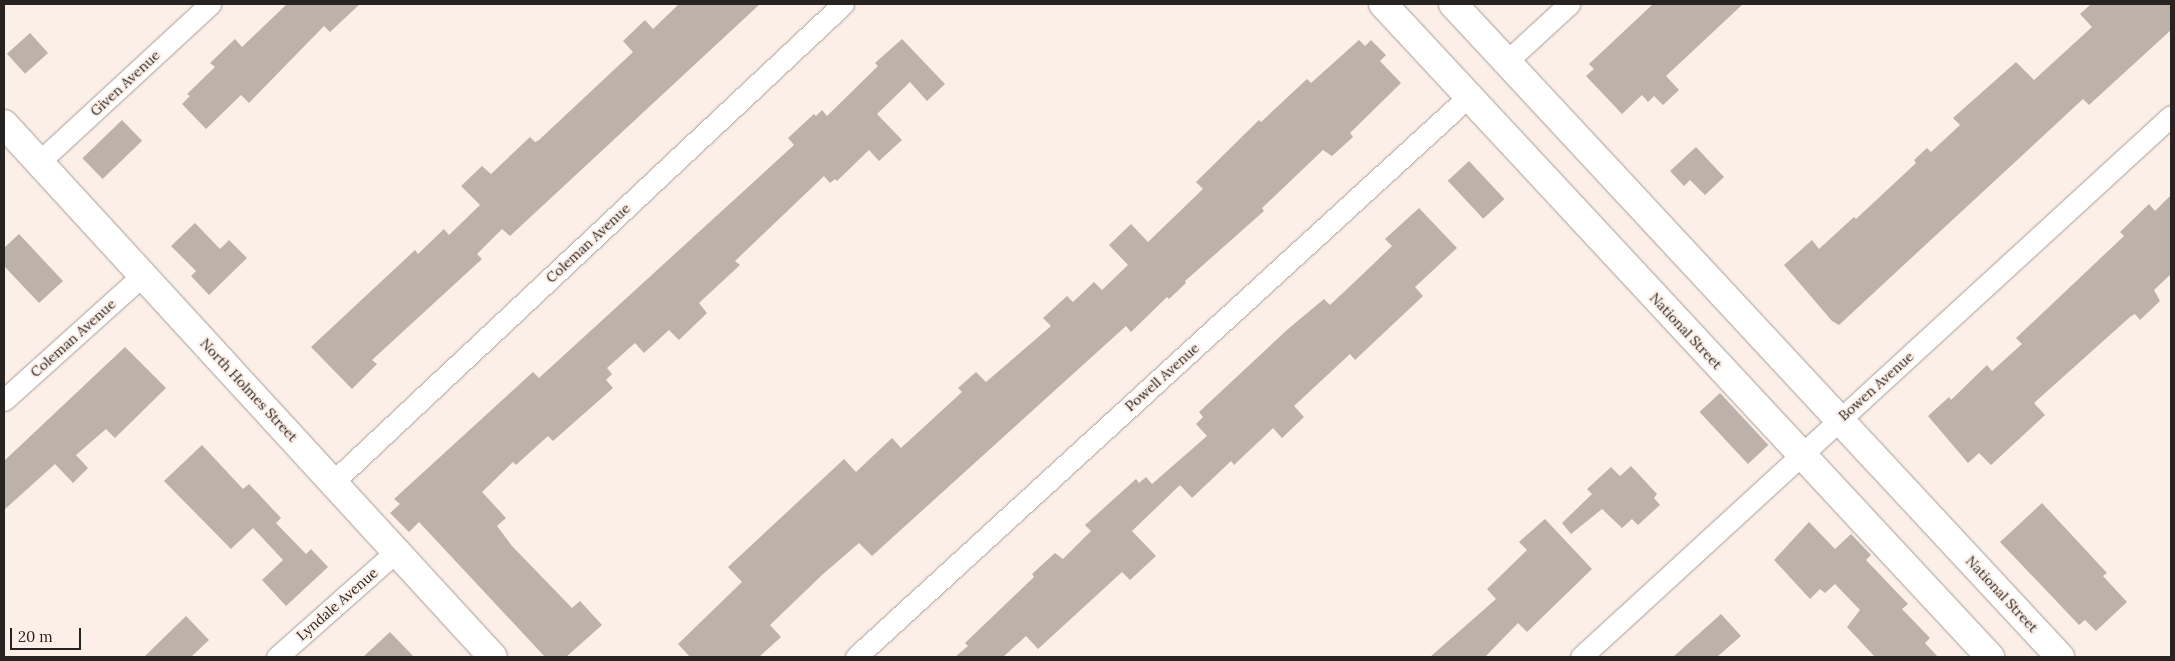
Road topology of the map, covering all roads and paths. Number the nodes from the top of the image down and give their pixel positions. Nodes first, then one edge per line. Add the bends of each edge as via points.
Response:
1 (210, 4) edge
2 (843, 4) edge
3 (1383, 4) edge
4 (1454, 4) edge
5 (1569, 4) edge
6 (1506, 62) junction
7 (1468, 97) junction
8 (2171, 116) edge
9 (4, 124) edge
10 (39, 162) junction
11 (143, 275) junction
12 (4, 400) edge
13 (1840, 418) junction
14 (1801, 455) junction
15 (333, 482) junction
16 (397, 551) junction
17 (277, 657) edge
18 (493, 657) edge
19 (856, 657) edge
20 (1581, 657) edge
21 (1990, 657) edge
22 (2060, 657) edge

1 - 10 street, Given Avenue
2 - 15 street, Coleman Avenue
3 - 7 main road, National Street
4 - 6 main road, National Street
5 - 6 street
6 - 13 main road, National Street
7 - 14 main road, National Street
7 - 19 street, Powell Avenue
8 - 13 street, Bowen Avenue
9 - 10 main road, North Holmes Street
10 - 11 main road, North Holmes Street
11 - 12 street, Coleman Avenue
11 - 15 main road, North Holmes Street
13 - 14 street, Bowen Avenue
13 - 22 main road, National Street
14 - 20 street, Bowen Avenue
14 - 21 main road, National Street
15 - 16 main road, North Holmes Street
16 - 17 street, Lyndale Avenue
16 - 18 main road, North Holmes Street

